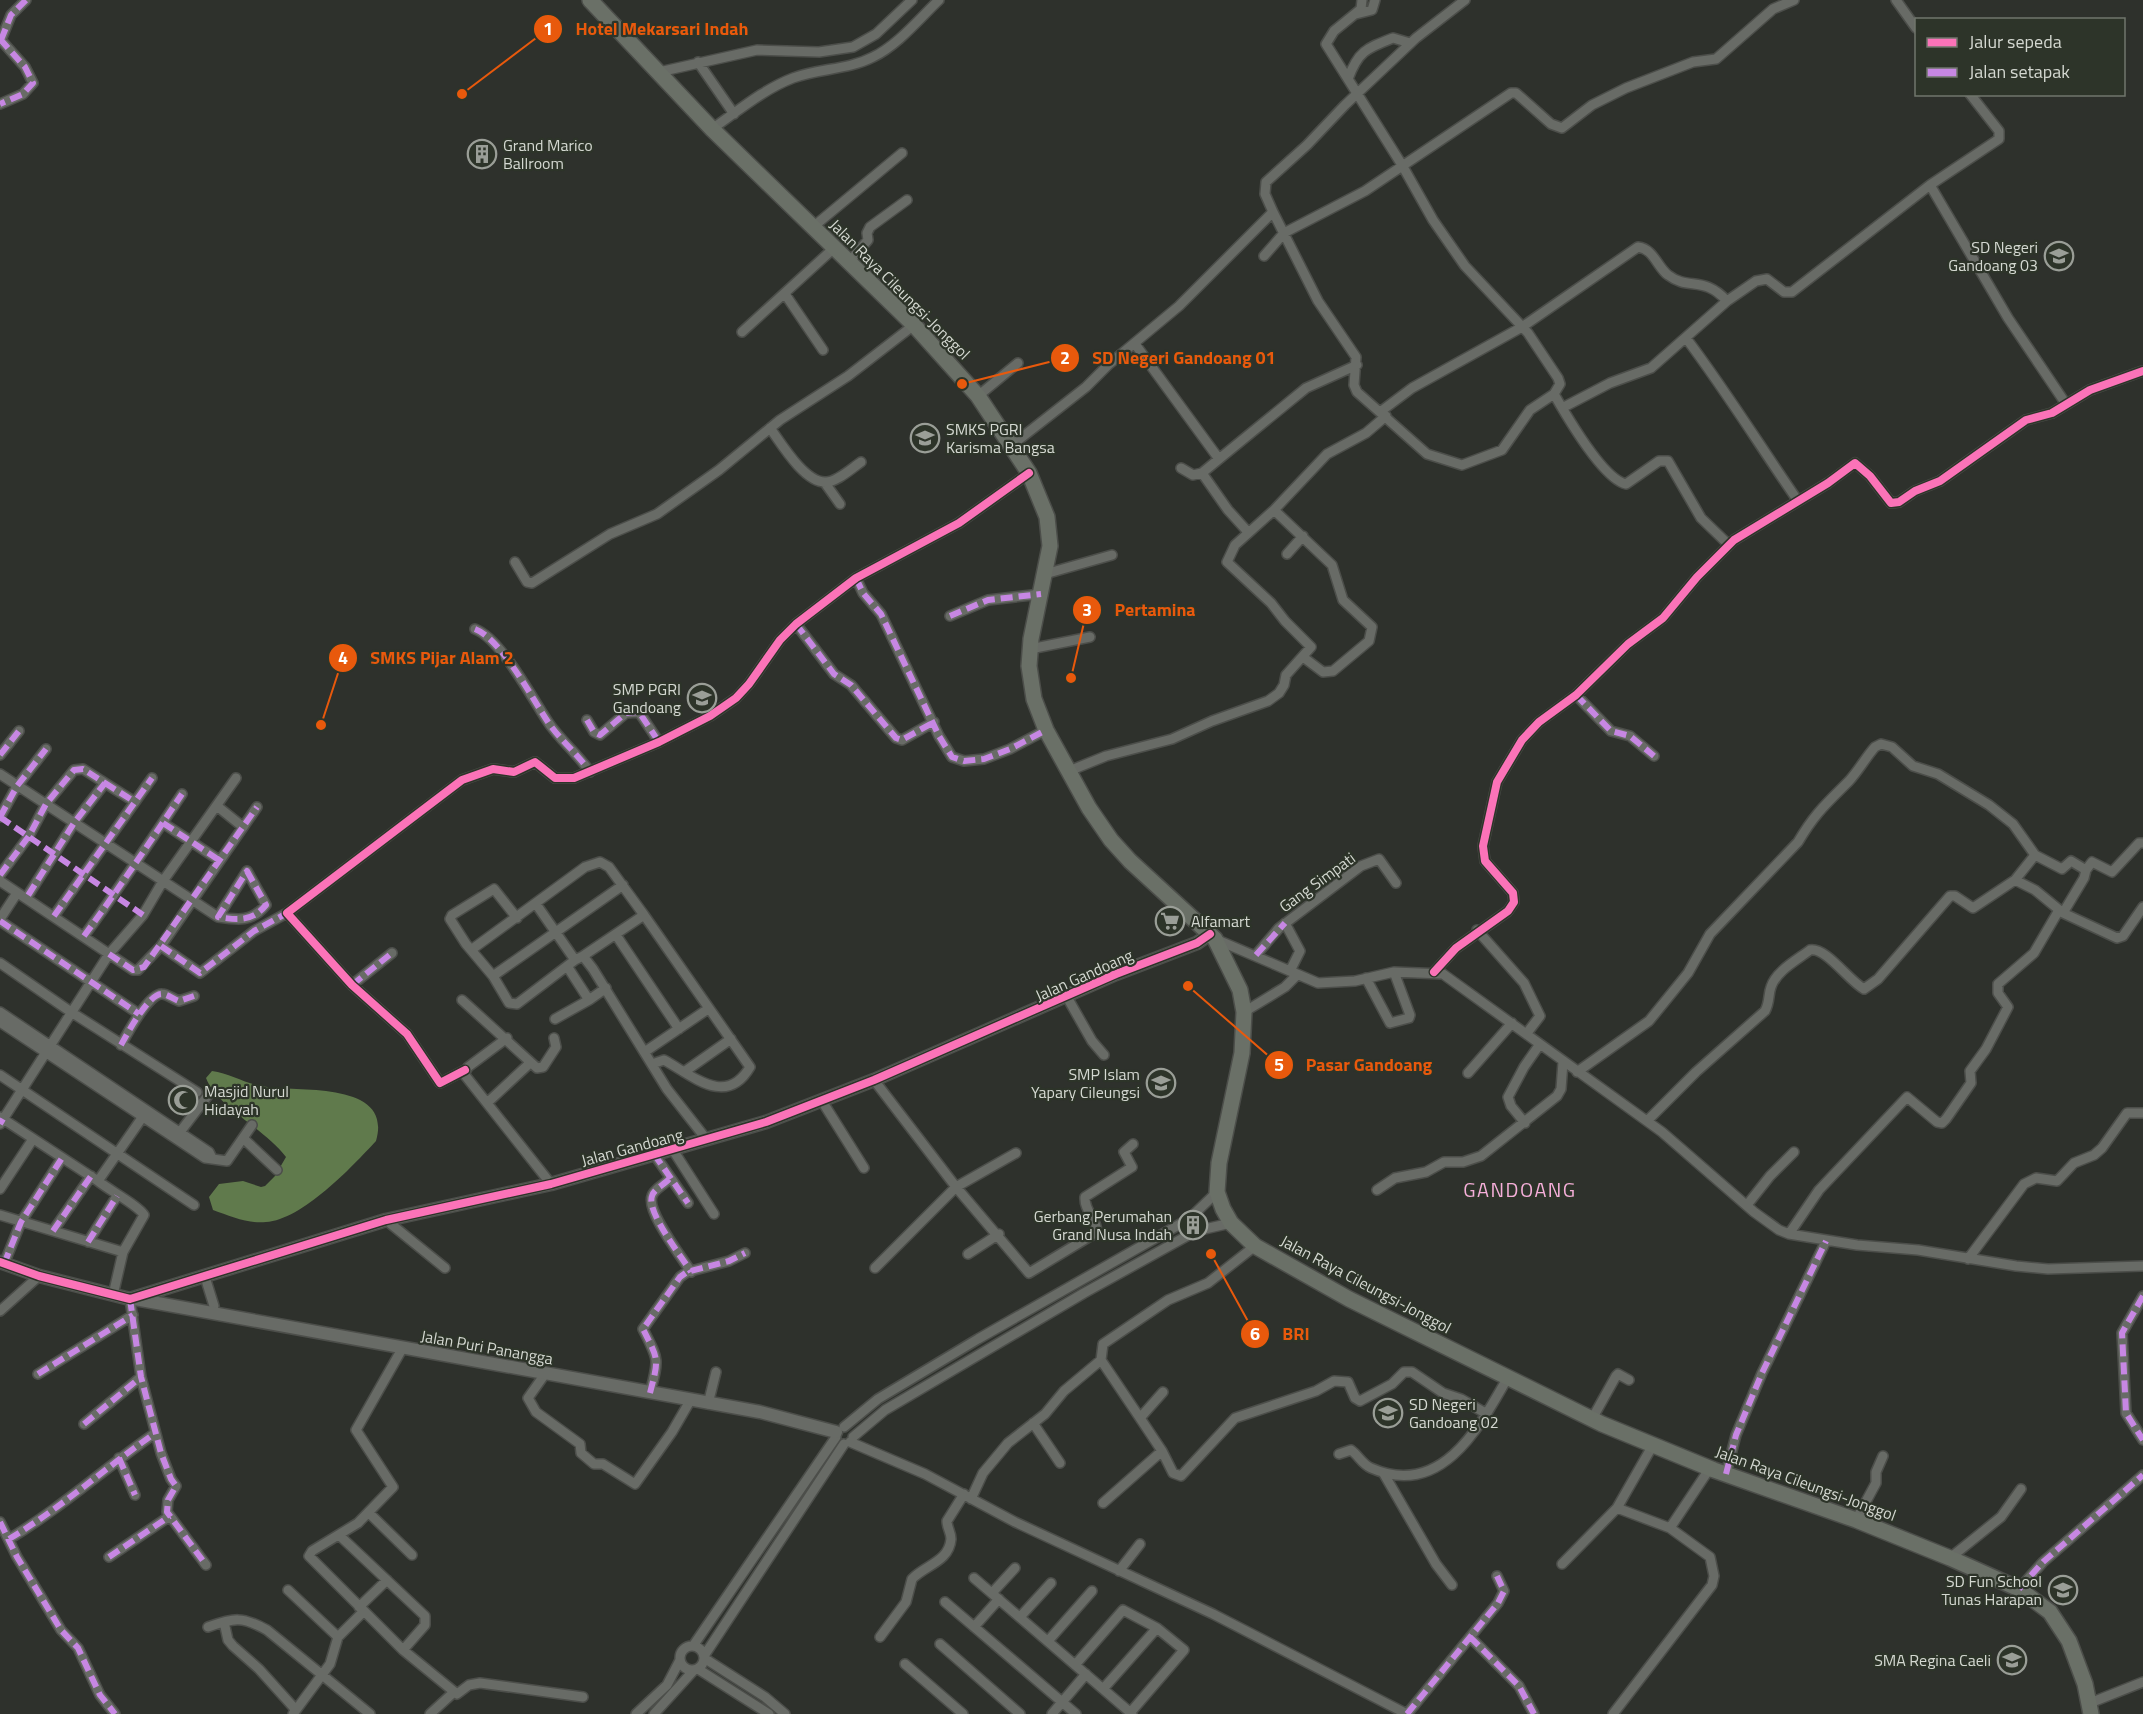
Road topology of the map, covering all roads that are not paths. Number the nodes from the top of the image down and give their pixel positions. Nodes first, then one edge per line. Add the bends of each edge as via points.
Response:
1 (26, 0) edge
2 (590, 0) edge
3 (912, 0) edge
4 (939, 0) edge
5 (1362, 0) edge
6 (1376, 0) edge
7 (1465, 0) edge
8 (1794, 0) edge
9 (1896, 0) edge
10 (1356, 14) junction
11 (1915, 25) edge
12 (1, 40) edge
13 (1410, 43) junction
14 (698, 62) junction
15 (659, 72) junction
16 (1348, 79) junction
17 (1357, 95) junction
18 (1972, 96) edge
19 (0, 104) edge
20 (734, 114) junction
21 (712, 129) junction
22 (902, 153) dead end
23 (1402, 165) junction
24 (1930, 185) junction
25 (907, 200) dead end
26 (1273, 212) junction
27 (813, 227) junction
28 (1284, 233) junction
29 (834, 248) junction
30 (1264, 256) dead end
31 (849, 262) junction
32 (785, 294) junction
33 (1726, 301) junction
34 (914, 325) junction
35 (1522, 327) junction
36 (742, 332) dead end
37 (1686, 338) junction
38 (1135, 344) junction
39 (824, 350) dead end
40 (1018, 363) dead end
41 (1357, 365) junction
42 (2143, 371) edge
43 (1554, 394) junction
44 (978, 396) junction
45 (2066, 404) junction
46 (1562, 408) junction
47 (1383, 414) junction
48 (770, 428) junction
49 (1011, 445) junction
50 (1219, 459) junction
51 (861, 462) dead end
52 (1181, 468) dead end
53 (1029, 473) junction
54 (1202, 473) junction
55 (825, 483) junction
56 (1798, 501) junction
57 (840, 504) dead end
58 (1274, 510) junction
59 (1248, 532) junction
60 (1303, 536) junction
61 (1729, 545) junction
62 (1287, 554) dead end
63 (1112, 555) dead end
64 (515, 562) dead end
65 (1045, 573) junction
66 (856, 578) junction
67 (1041, 594) junction
68 (950, 615) dead end
69 (796, 624) junction
70 (475, 629) dead end
71 (1090, 637) dead end
72 (1030, 649) junction
73 (1303, 657) junction
74 (1576, 694) junction
75 (586, 720) dead end
76 (934, 722) junction
77 (1046, 730) junction
78 (19, 731) dead end
79 (659, 742) junction
80 (46, 749) dead end
81 (0, 755) edge
82 (1654, 756) dead end
83 (590, 771) junction
84 (1069, 771) junction
85 (0, 774) edge
86 (152, 778) dead end
87 (236, 778) dead end
88 (105, 783) junction
89 (17, 786) junction
90 (182, 794) dead end
91 (135, 802) junction
92 (46, 804) junction
93 (217, 806) junction
94 (257, 807) dead end
95 (0, 818) edge
96 (162, 823) junction
97 (74, 824) junction
98 (243, 827) junction
99 (104, 842) junction
100 (192, 843) junction
101 (2143, 843) edge
102 (2035, 855) junction
103 (219, 861) junction
104 (134, 862) junction
105 (2086, 870) junction
106 (0, 875) edge
107 (2015, 880) junction
108 (0, 881) edge
109 (163, 881) junction
110 (1396, 883) dead end
111 (623, 885) junction
112 (17, 893) junction
113 (27, 897) junction
114 (192, 900) junction
115 (536, 904) junction
116 (2143, 907) edge
117 (2061, 911) junction
118 (287, 913) junction
119 (644, 915) junction
120 (54, 916) junction
121 (218, 917) junction
122 (517, 918) junction
123 (0, 920) edge
124 (1286, 923) junction
125 (1477, 930) junction
126 (557, 933) junction
127 (616, 935) junction
128 (84, 936) junction
129 (1213, 936) junction
130 (161, 946) junction
131 (471, 950) junction
132 (392, 953) dead end
133 (109, 954) junction
134 (1256, 955) junction
135 (579, 958) junction
136 (0, 963) edge
137 (567, 966) junction
138 (1394, 972) junction
139 (1434, 972) junction
140 (1293, 973) junction
141 (493, 976) junction
142 (1366, 978) junction
143 (93, 983) junction
144 (352, 985) junction
145 (606, 988) junction
146 (194, 996) dead end
147 (1066, 997) junction
148 (462, 1000) dead end
149 (589, 1000) junction
150 (708, 1009) junction
151 (0, 1012) edge
152 (71, 1012) junction
153 (1244, 1012) junction
154 (139, 1014) junction
155 (555, 1019) dead end
156 (0, 1022) edge
157 (1512, 1023) junction
158 (679, 1029) junction
159 (1527, 1033) junction
160 (507, 1038) junction
161 (554, 1038) dead end
162 (731, 1039) junction
163 (1540, 1044) junction
164 (121, 1045) junction
165 (658, 1045) junction
166 (49, 1050) junction
167 (646, 1051) junction
168 (1104, 1055) dead end
169 (657, 1062) junction
170 (1563, 1062) junction
171 (530, 1063) junction
172 (465, 1070) junction
173 (684, 1072) junction
174 (1577, 1072) junction
175 (1468, 1073) dead end
176 (0, 1075) edge
177 (874, 1080) junction
178 (23, 1090) junction
179 (197, 1092) dead end
180 (209, 1094) dead end
181 (822, 1101) junction
182 (487, 1103) junction
183 (2143, 1113) edge
184 (145, 1114) junction
185 (1, 1120) edge
186 (1647, 1121) junction
187 (1525, 1123) junction
188 (252, 1125) dead end
189 (178, 1136) junction
190 (33, 1139) junction
191 (244, 1139) junction
192 (707, 1140) junction
193 (1133, 1144) dead end
194 (673, 1150) junction
195 (1794, 1152) dead end
196 (117, 1153) junction
197 (1016, 1153) dead end
198 (654, 1155) junction
199 (62, 1158) junction
200 (864, 1168) dead end
201 (277, 1170) dead end
202 (94, 1179) junction
203 (669, 1179) junction
204 (551, 1184) junction
205 (956, 1187) junction
206 (0, 1189) edge
207 (1377, 1190) dead end
208 (1217, 1192) junction
209 (117, 1196) junction
210 (688, 1203) dead end
211 (194, 1205) dead end
212 (1747, 1205) junction
213 (1200, 1210) junction
214 (714, 1214) dead end
215 (0, 1215) edge
216 (386, 1220) junction
217 (21, 1222) junction
218 (1231, 1223) junction
219 (1210, 1228) junction
220 (53, 1231) junction
221 (999, 1234) junction
222 (1789, 1234) junction
223 (1826, 1241) junction
224 (88, 1242) junction
225 (1255, 1246) junction
226 (123, 1252) junction
227 (745, 1253) dead end
228 (968, 1254) dead end
229 (1968, 1259) junction
230 (2, 1263) edge
231 (2143, 1266) edge
232 (445, 1268) dead end
233 (875, 1268) dead end
234 (691, 1272) junction
235 (39, 1276) junction
236 (205, 1277) junction
237 (1079, 1284) junction
238 (1084, 1293) junction
239 (113, 1295) junction
240 (2143, 1296) edge
241 (130, 1299) junction
242 (214, 1306) dead end
243 (0, 1311) edge
244 (133, 1315) junction
245 (978, 1339) junction
246 (402, 1349) junction
247 (982, 1350) junction
248 (1101, 1360) junction
249 (716, 1372) dead end
250 (38, 1374) dead end
251 (544, 1374) junction
252 (141, 1377) junction
253 (1508, 1377) junction
254 (1629, 1380) dead end
255 (1163, 1392) dead end
256 (650, 1393) junction
257 (690, 1401) junction
258 (708, 1404) junction
259 (1487, 1414) junction
260 (1140, 1418) junction
261 (1592, 1419) junction
262 (1033, 1423) junction
263 (84, 1424) dead end
264 (839, 1432) junction
265 (154, 1434) junction
266 (2143, 1440) edge
267 (849, 1441) junction
268 (1653, 1445) junction
269 (1162, 1451) junction
270 (1339, 1454) dead end
271 (1883, 1456) dead end
272 (119, 1458) junction
273 (1060, 1463) dead end
274 (1710, 1468) junction
275 (1384, 1474) junction
276 (1726, 1474) junction
277 (2143, 1475) edge
278 (2020, 1489) dead end
279 (135, 1495) dead end
280 (968, 1496) junction
281 (1103, 1503) dead end
282 (1617, 1508) junction
283 (369, 1513) junction
284 (170, 1516) junction
285 (1856, 1520) junction
286 (0, 1522) edge
287 (1670, 1528) junction
288 (340, 1536) junction
289 (9, 1539) junction
290 (1140, 1544) dead end
291 (412, 1555) dead end
292 (109, 1557) dead end
293 (1950, 1558) junction
294 (1562, 1564) dead end
295 (206, 1566) dead end
296 (1015, 1568) dead end
297 (1119, 1571) junction
298 (1497, 1576) dead end
299 (974, 1578) dead end
300 (387, 1580) junction
301 (1051, 1583) dead end
302 (1452, 1585) dead end
303 (2019, 1589) junction
304 (288, 1590) dead end
305 (1092, 1591) dead end
306 (996, 1596) junction
307 (945, 1602) dead end
308 (361, 1609) junction
309 (1020, 1617) junction
310 (224, 1622) junction
311 (208, 1627) dead end
312 (975, 1627) junction
313 (1157, 1628) junction
314 (338, 1637) junction
315 (880, 1637) dead end
316 (1470, 1637) junction
317 (1048, 1641) junction
318 (940, 1644) dead end
319 (693, 1646) junction
320 (403, 1650) junction
321 (704, 1657) junction
322 (680, 1660) junction
323 (905, 1664) dead end
324 (1075, 1665) junction
325 (696, 1669) junction
326 (323, 1674) junction
327 (1086, 1674) junction
328 (2143, 1682) edge
329 (1103, 1689) junction
330 (454, 1692) junction
331 (583, 1697) dead end
332 (1062, 1702) junction
333 (2091, 1709) edge
334 (295, 1712) edge
335 (1131, 1713) edge
336 (115, 1714) edge
337 (370, 1714) edge
338 (430, 1714) edge
339 (636, 1714) edge
340 (654, 1714) edge
341 (769, 1714) edge
342 (785, 1714) edge
343 (963, 1714) edge
344 (1020, 1714) edge
345 (1052, 1714) edge
346 (1076, 1714) edge
347 (1534, 1714) edge
348 (1612, 1714) edge

1 - 12 street via 11,15
2 - 15 main road, Jalan Raya Cileungsi-Jonggol
3 - 14 street via 876,34 853,47 819,52 758,50
4 - 20 street via 875,56 850,67 794,77
5 - 10 street
6 - 10 street via 1372,10
7 - 13 street
8 - 23 street via 1773,9 1716,59 1693,62 1626,88 1592,105 1563,128 1551,124 1512,93
9 - 11 street
10 - 16 street via 1334,31 1326,44
12 - 19 street via 25,67 33,83 23,94
13 - 16 street via 1393,38 1361,53
13 - 17 street
14 - 15 street
14 - 20 street
15 - 21 main road, Jalan Raya Cileungsi-Jonggol
16 - 17 street
17 - 23 street
17 - 26 street via 1266,182 1265,194
18 - 24 street via 2000,136
20 - 21 street
21 - 27 main road, Jalan Raya Cileungsi-Jonggol
22 - 27 street
23 - 28 street via 1365,190
23 - 35 street via 1432,220 1465,266
24 - 33 street via 1792,292 1784,292 1772,281 1760,279
24 - 45 street via 2008,318
25 - 31 street via 870,227 868,240
26 - 28 street
26 - 38 street via 1214,274
27 - 29 main road, Jalan Raya Cileungsi-Jonggol
28 - 30 street
28 - 41 street via 1318,302 1350,346
29 - 31 main road, Jalan Raya Cileungsi-Jonggol
29 - 32 street
31 - 34 main road, Jalan Raya Cileungsi-Jonggol
32 - 36 street
32 - 39 street
33 - 35 street via 1709,286 1671,277 1647,250 1638,247
33 - 37 street
34 - 44 main road, Jalan Raya Cileungsi-Jonggol
34 - 48 street via 848,376 805,401
35 - 43 street via 1558,378 1560,384
35 - 47 street via 1412,388
37 - 46 street via 1651,368 1610,383
37 - 56 street via 1740,411
38 - 49 street
38 - 50 street
40 - 44 street
41 - 47 street via 1355,388
41 - 50 street via 1306,388
42 - 45 street via 2090,390
43 - 46 street
43 - 47 street via 1530,410 1502,450 1462,465 1433,458
44 - 49 main road, Jalan Raya Cileungsi-Jonggol
45 - 56 street via 2016,426 1954,472 1899,502 1891,503 1855,463
46 - 61 street via 1590,452 1622,483 1631,482 1659,461 1672,465 1701,518
47 - 58 street via 1365,433 1327,454
48 - 55 street via 802,470
48 - 64 street via 657,514 610,534 532,584
49 - 53 main road, Jalan Raya Cileungsi-Jonggol
50 - 54 street
51 - 55 street
52 - 54 street via 1193,475
53 - 65 main road, Jalan Raya Cileungsi-Jonggol via 1047,517 1050,546
53 - 66 street via 959,523
54 - 59 street
55 - 57 street
56 - 61 street
58 - 59 street
58 - 60 street
59 - 73 street via 1230,552 1227,565 1272,603 1309,644 1311,649
60 - 62 street
60 - 73 street via 1332,565 1342,598 1373,632 1369,640 1327,673
61 - 74 street via 1663,618 1628,644
63 - 65 street
65 - 67 main road, Jalan Raya Cileungsi-Jonggol
66 - 69 street
66 - 76 street via 880,614
67 - 68 street via 988,600
67 - 72 main road, Jalan Raya Cileungsi-Jonggol
69 - 76 street via 834,674 851,685 896,738 902,740
69 - 79 street via 735,698 710,716
70 - 83 street via 495,645 548,722
71 - 72 street
72 - 77 main road, Jalan Raya Cileungsi-Jonggol via 1034,699
73 - 84 street via 1286,675 1279,693 1268,701 1172,739 1106,756
74 - 82 street via 1611,731 1630,736
74 - 125 street via 1522,740 1497,782 1483,846 1485,861 1513,893 1514,902 1508,911
75 - 79 street via 600,735 626,713 639,712
76 - 77 street via 947,752 963,761 984,759
77 - 84 main road, Jalan Raya Cileungsi-Jonggol
78 - 81 street
79 - 83 street
80 - 89 street
83 - 118 street via 563,780 535,762 514,772 493,769 462,780
84 - 129 main road, Jalan Raya Cileungsi-Jonggol via 1111,840
85 - 89 street
86 - 91 street
87 - 93 street
88 - 91 street
88 - 92 street via 79,768
88 - 97 street
89 - 92 street
89 - 95 street
90 - 96 street
91 - 99 street
92 - 97 street
92 - 106 street via 29,836
93 - 98 street
93 - 100 street
94 - 98 street
96 - 100 street
96 - 104 street
97 - 99 street
97 - 113 street
98 - 103 street
99 - 104 street
99 - 120 street
100 - 103 street
100 - 109 street
101 - 105 street via 2112,872 2092,862
102 - 105 street via 2061,869 2071,861
102 - 107 street
102 - 174 street via 2013,824 1989,805 1938,774 1913,766 1892,747 1881,744 1825,802 1798,842 1710,934 1688,973 1649,1021
103 - 114 street
104 - 109 street
104 - 128 street
105 - 117 street
107 - 117 street
107 - 186 street via 1973,908 1950,896 1868,988 1852,981 1823,952 1810,950 1777,977 1765,1011
108 - 112 street
109 - 114 street
109 - 133 street via 143,915
110 - 124 street, Gang Simpati via 1375,859
111 - 115 street via 609,867 594,862
111 - 119 street
111 - 126 street
112 - 113 street
112 - 123 street
113 - 120 street
114 - 121 street
114 - 130 street
115 - 122 street
115 - 126 street
116 - 117 street via 2123,936 2117,938
117 - 222 street via 2034,952 1998,984 1998,993 2008,1007 1970,1071 1971,1083 1946,1119 1937,1122 1907,1096 1819,1190
118 - 130 street via 254,931 200,973
118 - 144 street
119 - 127 street
119 - 150 street
120 - 128 street
121 - 121 street via 230,899 247,871 266,905 249,919
122 - 131 street
122 - 131 street via 494,889 452,915 451,922
123 - 143 street
124 - 134 street, Gang Simpati
124 - 140 street via 1300,951
125 - 139 street
125 - 159 street via 1529,991 1540,1016
126 - 135 street
126 - 141 street
127 - 135 street
127 - 158 street
128 - 133 street
129 - 134 street
129 - 147 street, Jalan Gandoang
129 - 153 main road, Jalan Raya Cileungsi-Jonggol via 1240,990
130 - 133 street via 136,971
131 - 141 street
132 - 144 street
133 - 143 street
134 - 140 street
135 - 137 street
135 - 145 street
136 - 152 street
137 - 141 street via 517,1004 509,1003
137 - 149 street
138 - 139 street
138 - 142 street
138 - 142 street via 1410,1015 1390,1023
139 - 157 street via 1476,995
140 - 142 street via 1318,984
140 - 153 street via 1285,987
143 - 152 street
143 - 154 street
144 - 172 street via 407,1034 440,1083
145 - 149 street
145 - 167 street
146 - 154 street via 179,1001 160,994
147 - 168 street
147 - 177 street, Jalan Gandoang
148 - 160 street
149 - 155 street
150 - 158 street
150 - 162 street
151 - 166 street
152 - 164 street
152 - 166 street
153 - 208 main road, Jalan Raya Cileungsi-Jonggol via 1242,1053 1219,1163
154 - 164 street
156 - 166 street
157 - 159 street
157 - 175 street
158 - 165 street
159 - 163 street
160 - 171 street
160 - 172 street
161 - 171 street via 556,1047 543,1067
162 - 173 street
162 - 173 street via 750,1067 733,1084 719,1088
163 - 170 street
163 - 187 street via 1508,1097
164 - 179 street
165 - 167 street
165 - 169 street
166 - 178 street
166 - 184 street
167 - 169 street
169 - 173 street
169 - 192 street via 667,1089
170 - 174 street
170 - 187 street via 1557,1096
171 - 182 street
172 - 182 street via 465,1078
174 - 186 street
176 - 178 street
177 - 181 street, Jalan Gandoang
177 - 205 street
178 - 185 street
178 - 196 street
180 - 189 street
181 - 192 street, Jalan Gandoang
181 - 200 street
182 - 204 street
183 - 229 street via 2127,1113 2102,1148 2074,1163 2057,1180 2036,1178 2024,1184
184 - 189 street
184 - 196 street
185 - 190 street
186 - 212 street
187 - 207 street via 1482,1156 1444,1162 1426,1172 1395,1178
188 - 191 street
189 - 191 street via 209,1152 212,1158 227,1161
190 - 199 street
190 - 206 street
191 - 201 street
192 - 194 street, Jalan Gandoang
193 - 221 street via 1124,1152 1132,1167 1085,1197 1097,1227 1093,1236 1029,1273
194 - 198 street, Jalan Gandoang
194 - 214 street
195 - 212 street
196 - 202 street
196 - 211 street
197 - 205 street
198 - 203 street
198 - 204 street, Jalan Gandoang
199 - 202 street
199 - 217 street
202 - 209 street
202 - 220 street
203 - 210 street
203 - 234 street via 653,1192 653,1212
204 - 216 street, Jalan Gandoang
205 - 221 street
205 - 233 street
208 - 213 street
208 - 218 main road, Jalan Raya Cileungsi-Jonggol
209 - 224 street
209 - 226 street via 144,1215
212 - 222 street
213 - 219 street
213 - 237 street
215 - 217 street
216 - 232 street
216 - 236 street, Jalan Gandoang
217 - 220 street
217 - 230 street
218 - 219 street
218 - 225 main road, Jalan Raya Cileungsi-Jonggol
219 - 238 street via 1196,1231
220 - 224 street
221 - 228 street
222 - 223 street
223 - 229 street
223 - 276 street via 1754,1390
224 - 226 street
225 - 248 street via 1208,1283 1168,1300 1107,1339 1101,1349
225 - 253 main road, Jalan Raya Cileungsi-Jonggol via 1349,1299
226 - 239 street
227 - 234 street
229 - 231 street via 2048,1269
230 - 235 street, Jalan Gandoang
234 - 256 street via 669,1289 644,1325 658,1363
235 - 239 street, Jalan Gandoang
235 - 243 street
236 - 241 street, Jalan Gandoang
236 - 242 street
237 - 238 street
237 - 245 street
238 - 247 street
239 - 241 street, Jalan Gandoang
240 - 266 street via 2122,1333 2126,1413
241 - 244 street
241 - 246 street, Jalan Puri Panangga
244 - 250 street
244 - 252 street
245 - 247 street
245 - 264 street via 878,1400
246 - 251 street, Jalan Puri Panangga
246 - 283 street via 356,1430 393,1484
247 - 267 street via 885,1410
248 - 260 street
248 - 262 street
249 - 258 street
251 - 256 street, Jalan Puri Panangga
251 - 257 street via 528,1398 536,1412 580,1444 581,1453 594,1464 603,1464 634,1484
252 - 263 street
252 - 265 street
253 - 259 street
253 - 261 main road, Jalan Raya Cileungsi-Jonggol
254 - 261 street via 1616,1376
255 - 260 street
256 - 257 street, Jalan Puri Panangga
257 - 258 street, Jalan Puri Panangga
258 - 264 street, Jalan Puri Panangga
259 - 269 street via 1408,1371 1360,1401 1348,1382 1338,1380 1235,1418 1181,1476 1173,1473
259 - 275 street via 1475,1431 1425,1474
260 - 269 street
261 - 268 main road, Jalan Raya Cileungsi-Jonggol
262 - 273 street
262 - 280 street via 1008,1443
264 - 267 street
264 - 267 street via 850,1429
264 - 319 street
265 - 272 street
265 - 284 street via 177,1486 166,1506
267 - 280 street
267 - 321 street
268 - 274 main road, Jalan Raya Cileungsi-Jonggol
268 - 282 street
269 - 281 street
270 - 275 street via 1351,1450 1366,1465
271 - 285 street via 1876,1483
272 - 279 street
272 - 289 street via 66,1501
274 - 276 main road, Jalan Raya Cileungsi-Jonggol
274 - 287 street
275 - 302 street
276 - 285 main road, Jalan Raya Cileungsi-Jonggol
277 - 303 street via 2043,1562
278 - 293 street via 2001,1517
280 - 297 street
280 - 315 street via 947,1521 951,1534 948,1550 939,1562 912,1579 906,1602
282 - 287 street
282 - 294 street
283 - 288 street
283 - 291 street
284 - 292 street
284 - 295 street
285 - 293 main road, Jalan Raya Cileungsi-Jonggol
286 - 289 street
287 - 348 street via 1710,1557 1712,1585
288 - 300 street
288 - 308 street via 309,1556
289 - 336 street via 48,1610 78,1648 100,1695
290 - 297 street
293 - 303 main road, Jalan Raya Cileungsi-Jonggol
296 - 306 street
297 - 316 street via 1298,1656 1407,1714
298 - 316 street via 1504,1591
299 - 306 street
300 - 308 street
300 - 320 street via 426,1618 425,1625
301 - 309 street
303 - 333 main road, Jalan Raya Cileungsi-Jonggol via 2057,1621 2072,1647
304 - 314 street
305 - 317 street
306 - 309 street
306 - 312 street
307 - 312 street
308 - 314 street
308 - 320 street
309 - 317 street
310 - 311 street
310 - 326 street via 251,1621
310 - 334 street via 228,1640
312 - 332 street
313 - 324 street via 1123,1610
313 - 329 street
313 - 335 street via 1184,1650
314 - 326 street
316 - 347 street via 1519,1686
317 - 324 street
318 - 344 street
319 - 321 street
319 - 322 street via 684,1649
320 - 330 street
321 - 325 street
321 - 342 street
322 - 325 street via 684,1668
322 - 339 street via 667,1685
323 - 343 street
324 - 327 street
325 - 340 street
325 - 341 street
326 - 334 street
326 - 337 street
327 - 329 street
327 - 332 street
328 - 333 street
329 - 335 street
330 - 331 street via 459,1694 469,1685 480,1683
330 - 338 street
332 - 345 street
332 - 346 street

